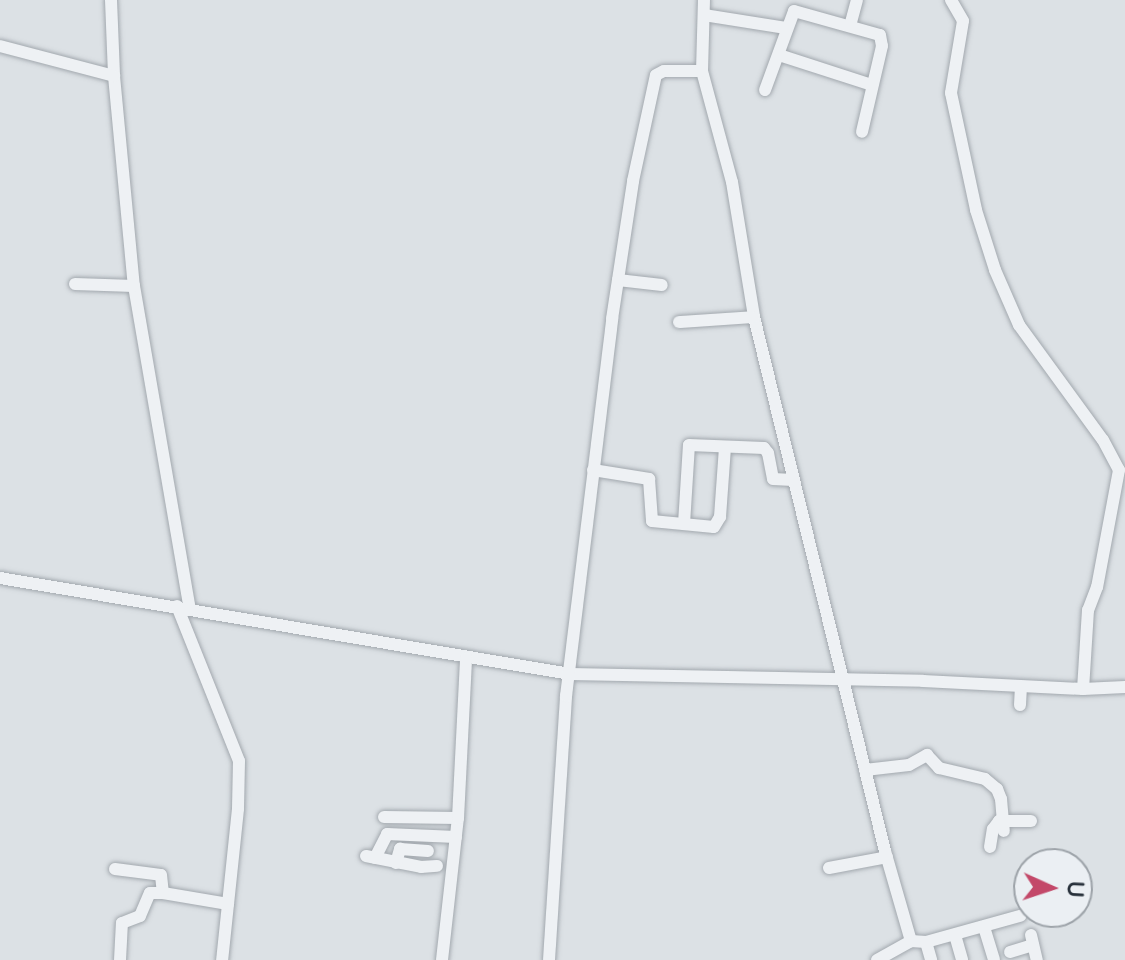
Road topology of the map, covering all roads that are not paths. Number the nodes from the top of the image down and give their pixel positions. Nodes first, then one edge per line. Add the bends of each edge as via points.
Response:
1 (111, 0) edge
2 (704, 0) edge
3 (857, 0) edge
4 (951, 0) edge
5 (704, 15) junction
6 (850, 26) junction
7 (786, 28) junction
8 (0, 46) edge
9 (779, 55) junction
10 (702, 71) junction
11 (114, 76) junction
12 (872, 85) junction
13 (765, 90) dead end
14 (862, 132) dead end
15 (618, 280) junction
16 (75, 284) dead end
17 (662, 285) dead end
18 (134, 286) junction
19 (754, 317) junction
20 (679, 322) dead end
21 (725, 447) junction
22 (593, 470) junction
23 (793, 480) junction
24 (684, 524) junction
25 (0, 578) edge
26 (183, 607) junction
27 (466, 658) junction
28 (570, 674) junction
29 (843, 679) junction
30 (1021, 687) junction
31 (1125, 687) edge
32 (1083, 689) junction
33 (1020, 705) dead end
34 (865, 770) junction
35 (384, 817) dead end
36 (458, 818) junction
37 (1031, 821) dead end
38 (1004, 826) junction
39 (456, 837) junction
40 (990, 847) dead end
41 (428, 851) dead end
42 (887, 857) junction
43 (396, 863) junction
44 (437, 866) dead end
45 (829, 868) dead end
46 (115, 869) dead end
47 (163, 893) junction
48 (228, 904) junction
49 (1013, 918) edge
50 (984, 927) junction
51 (955, 935) junction
52 (911, 941) junction
53 (926, 942) junction
54 (207, 952) dead end
55 (1010, 952) dead end
56 (222, 957) edge
57 (120, 960) edge
58 (442, 960) edge
59 (549, 960) edge
60 (877, 960) edge
61 (931, 960) edge
62 (962, 960) edge
63 (994, 960) edge
64 (1037, 960) edge

1 - 11 street
2 - 5 street
3 - 6 street
4 - 32 street via 963,21 951,93 995,270 1019,325 1119,470 1088,610
5 - 7 street
5 - 10 street
6 - 7 street via 794,11
6 - 12 street via 882,37
7 - 9 street
8 - 11 street
9 - 12 street
9 - 13 street
10 - 15 street via 664,71 654,81
10 - 19 street via 732,182
11 - 18 street
12 - 14 street
15 - 17 street
15 - 22 street
16 - 18 street
18 - 26 street
19 - 20 street
19 - 23 street
21 - 23 street via 764,448 773,479
21 - 24 street via 720,521 710,527
21 - 24 street via 688,446
22 - 24 street via 646,477 651,520
22 - 28 street
23 - 29 street
25 - 26 street
26 - 27 street
26 - 48 street via 239,761
27 - 28 street
27 - 36 street
28 - 29 street
28 - 59 street
29 - 30 street
29 - 34 street
30 - 32 street
30 - 33 street
31 - 32 street
34 - 38 street via 909,765 929,756 939,768 991,783 1001,799
34 - 42 street
35 - 36 street
36 - 39 street
37 - 38 street
38 - 40 street via 993,829
39 - 43 street via 387,834 371,857
39 - 58 street
41 - 43 street via 400,849
42 - 45 street
42 - 52 street
43 - 44 street
46 - 47 street via 161,875
47 - 48 street
47 - 57 street via 150,893 140,916 122,923
48 - 56 street
49 - 50 street
50 - 51 street
50 - 63 street
51 - 53 street
51 - 62 street
52 - 53 street
52 - 60 street
53 - 61 street
54 - 56 street
55 - 64 street via 1032,940

